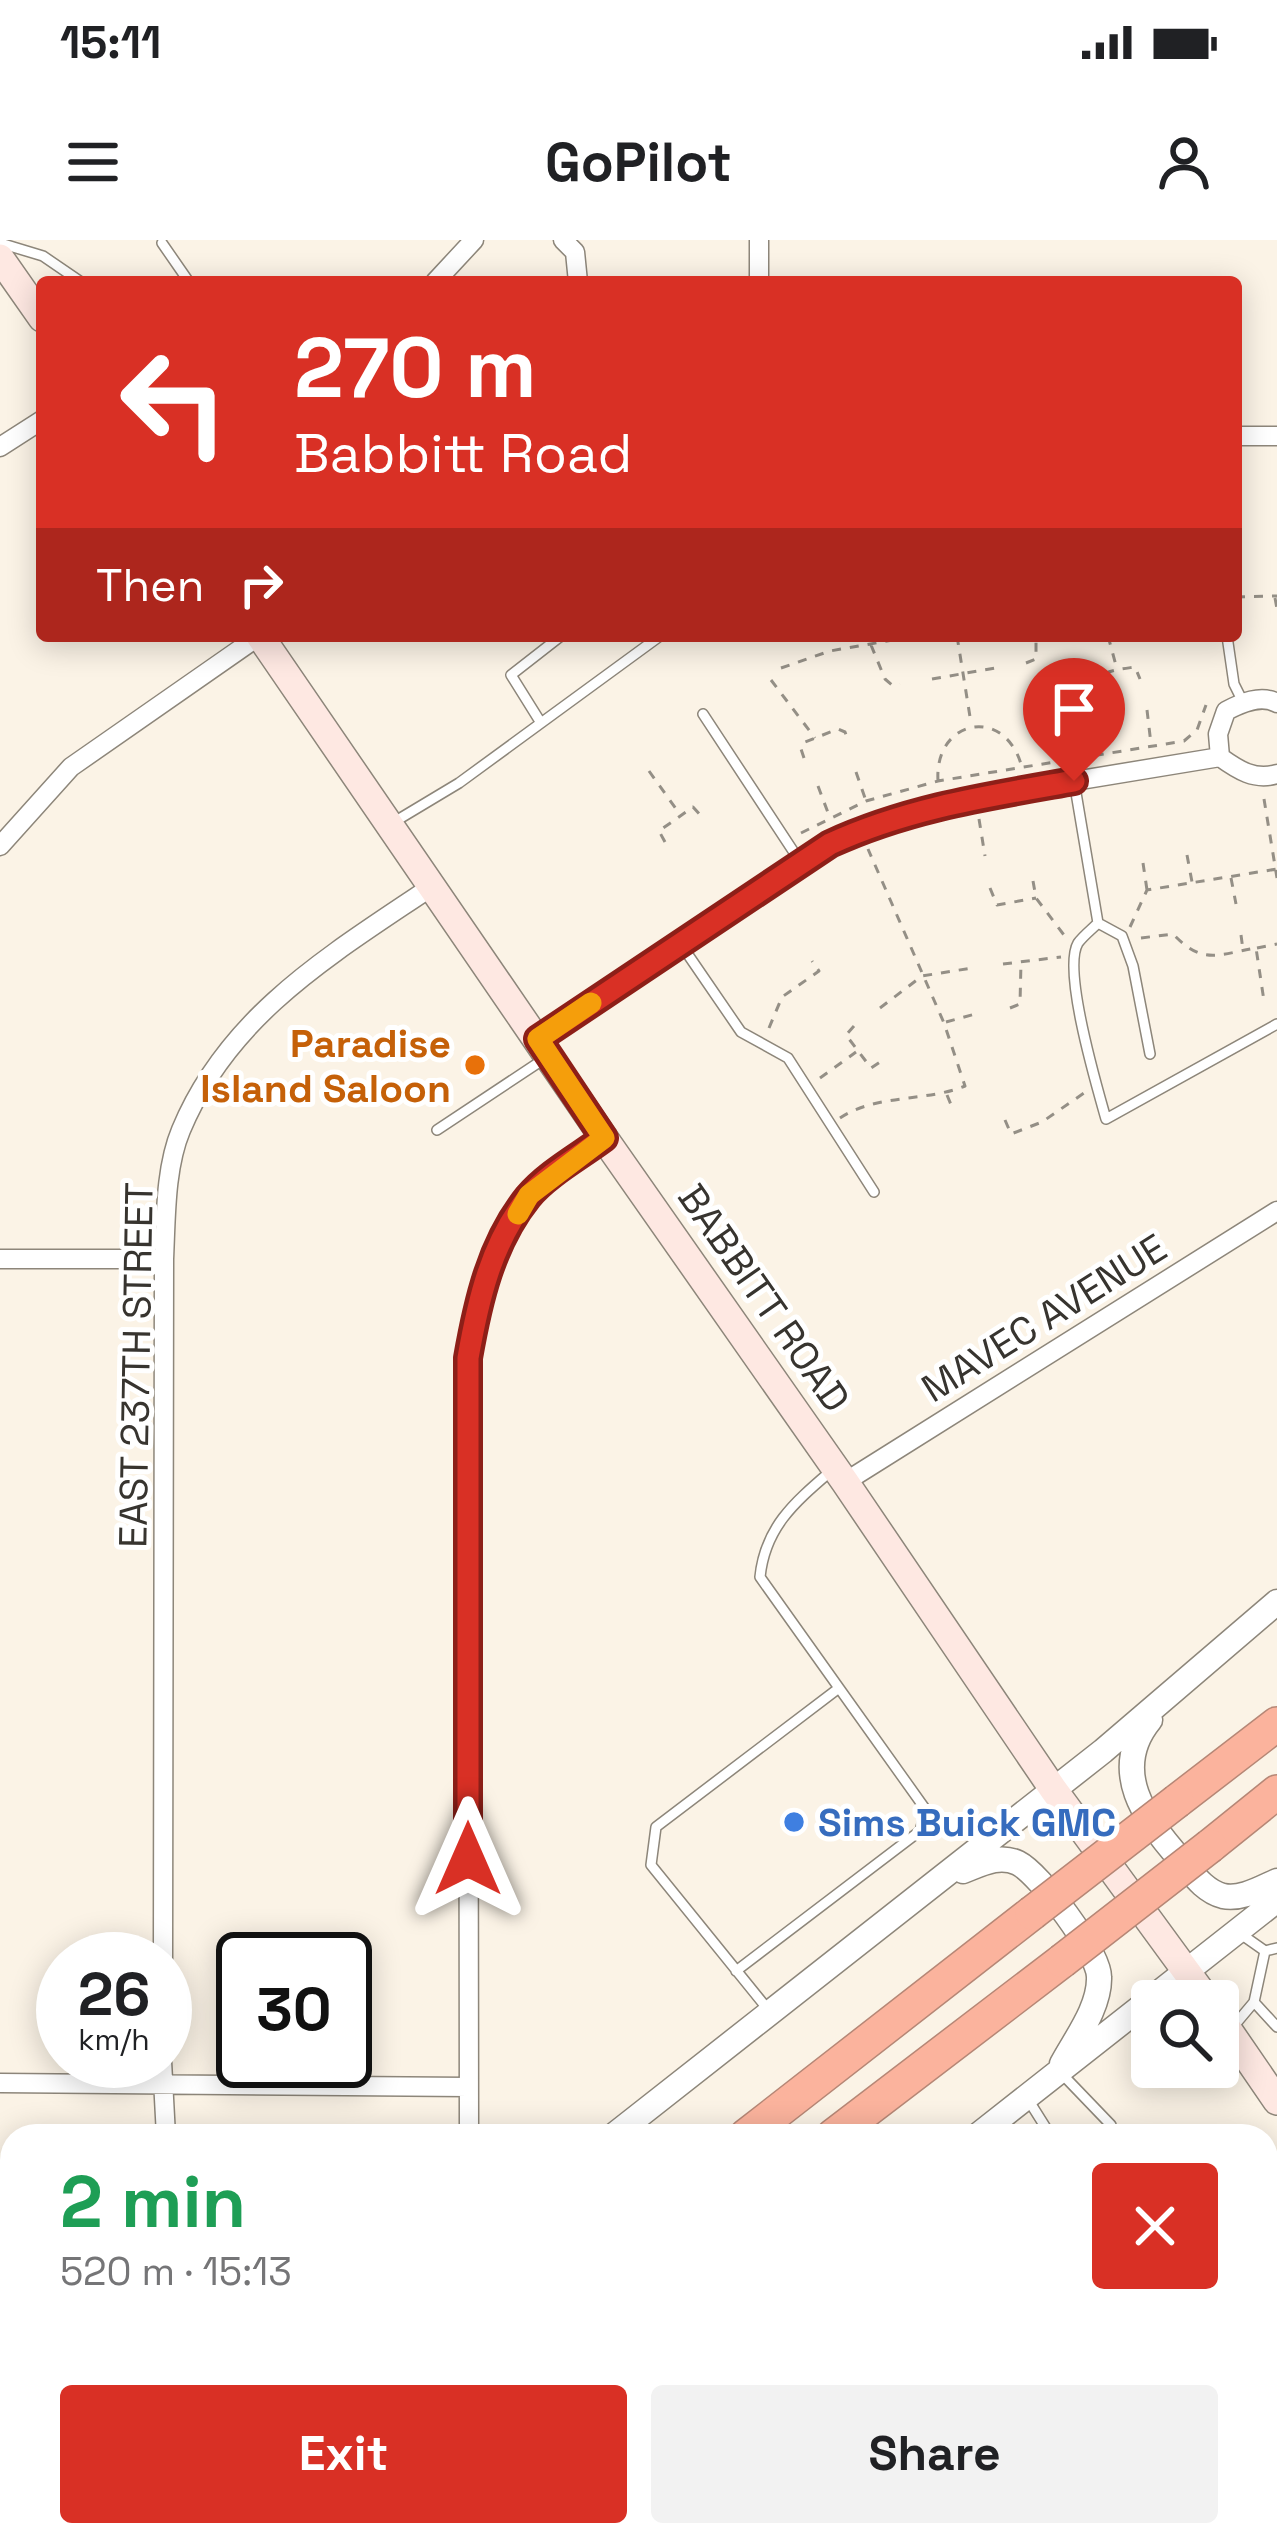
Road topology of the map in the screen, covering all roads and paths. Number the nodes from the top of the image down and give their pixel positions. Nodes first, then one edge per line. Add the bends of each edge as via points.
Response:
1 (475, 240) edge
2 (563, 240) edge
3 (759, 240) edge
4 (0, 243) edge
5 (162, 243) dead end
6 (0, 258) edge
7 (72, 276) edge
8 (185, 276) edge
9 (441, 276) edge
10 (577, 276) edge
11 (759, 276) edge
12 (36, 309) edge
13 (36, 423) edge
14 (1242, 436) edge
15 (1277, 436) edge
16 (0, 447) edge
17 (1276, 596) edge
18 (1242, 597) edge
19 (1277, 609) edge
20 (264, 642) edge
21 (271, 642) edge
22 (553, 642) edge
23 (652, 642) edge
24 (878, 642) edge
25 (958, 642) edge
26 (1036, 642) edge
27 (1110, 642) edge
28 (1228, 642) edge
29 (870, 643) junction
30 (1026, 663) dead end
31 (781, 668) dead end
32 (995, 668) dead end
33 (1117, 669) junction
34 (963, 674) junction
35 (932, 679) dead end
36 (1140, 679) dead end
37 (771, 680) dead end
38 (900, 684) dead end
39 (1096, 686) dead end
40 (1216, 697) dead end
41 (1243, 702) junction
42 (1277, 703) edge
43 (1147, 710) dead end
44 (704, 714) dead end
45 (1102, 717) dead end
46 (541, 723) junction
47 (972, 726) junction
48 (814, 738) junction
49 (848, 740) dead end
50 (1151, 746) junction
51 (1107, 752) junction
52 (1153, 755) dead end
53 (1220, 757) junction
54 (804, 758) dead end
55 (1109, 764) dead end
56 (1022, 766) junction
57 (649, 770) dead end
58 (856, 772) dead end
59 (1277, 774) edge
60 (938, 781) junction
61 (1074, 781) junction
62 (818, 786) dead end
63 (1264, 799) dead end
64 (866, 801) junction
65 (977, 811) dead end
66 (681, 815) junction
67 (702, 817) dead end
68 (830, 818) junction
69 (389, 825) junction
70 (794, 836) dead end
71 (665, 842) dead end
72 (866, 844) dead end
73 (0, 845) edge
74 (985, 856) dead end
75 (1187, 856) dead end
76 (799, 862) junction
77 (1143, 863) dead end
78 (1276, 869) edge
79 (1231, 876) junction
80 (1277, 878) edge
81 (1033, 881) dead end
82 (1192, 882) junction
83 (431, 887) junction
84 (990, 888) dead end
85 (1148, 890) junction
86 (1036, 898) junction
87 (1236, 904) dead end
88 (1098, 922) junction
89 (1129, 928) dead end
90 (1241, 935) dead end
91 (1141, 938) dead end
92 (1067, 939) dead end
93 (680, 943) junction
94 (1277, 944) edge
95 (1256, 948) junction
96 (1243, 950) junction
97 (1061, 957) dead end
98 (812, 961) dead end
99 (1021, 962) junction
100 (1004, 964) dead end
101 (972, 968) dead end
102 (922, 976) junction
103 (775, 986) dead end
104 (782, 998) junction
105 (1264, 1001) dead end
106 (880, 1007) dead end
107 (1010, 1009) dead end
108 (979, 1012) dead end
109 (944, 1023) junction
110 (1277, 1024) edge
111 (854, 1026) dead end
112 (769, 1028) dead end
113 (543, 1047) junction
114 (858, 1051) junction
115 (1150, 1054) dead end
116 (880, 1062) dead end
117 (814, 1083) dead end
118 (1084, 1093) dead end
119 (946, 1094) junction
120 (952, 1107) dead end
121 (839, 1119) dead end
122 (1005, 1120) dead end
123 (437, 1130) dead end
124 (604, 1138) junction
125 (874, 1192) dead end
126 (1277, 1211) edge
127 (0, 1259) edge
128 (164, 1259) junction
129 (840, 1474) junction
130 (1277, 1602) edge
131 (839, 1688) junction
132 (1174, 1690) junction
133 (1277, 1724) edge
134 (1053, 1789) junction
135 (1277, 1792) edge
136 (1277, 1881) edge
137 (932, 1885) junction
138 (1277, 1900) edge
139 (163, 1932) edge
140 (1238, 1932) junction
141 (1277, 1948) edge
142 (1265, 1952) junction
143 (736, 1971) junction
144 (1188, 1972) junction
145 (1194, 1980) edge
146 (1254, 2002) junction
147 (770, 2012) junction
148 (1239, 2012) edge
149 (1277, 2027) edge
150 (1239, 2045) edge
151 (1058, 2071) junction
152 (0, 2083) edge
153 (36, 2084) edge
154 (192, 2086) edge
155 (468, 2086) junction
156 (162, 2088) edge
157 (1026, 2097) junction
158 (1277, 2101) edge
159 (165, 2124) edge
160 (469, 2124) edge
161 (628, 2124) edge
162 (761, 2124) edge
163 (848, 2124) edge
164 (992, 2124) edge
165 (1043, 2124) edge
166 (1110, 2124) edge

1 - 9 street
2 - 10 street via 575,252
3 - 11 street
4 - 7 lane via 43,256
5 - 8 lane
6 - 12 main road
13 - 16 street
14 - 15 street
17 - 18 path
17 - 19 path
20 - 73 street via 70,767
21 - 69 main road, BABBITT ROAD
22 - 46 lane via 511,675
23 - 46 lane
24 - 29 path
25 - 34 path
26 - 30 path via 1036,659
27 - 33 path
28 - 41 lane
29 - 31 path
29 - 38 path via 885,679
32 - 34 path
33 - 36 path via 1135,667
33 - 39 path
34 - 35 path
34 - 47 path
37 - 48 path
40 - 50 path via 1184,741
41 - 42 street
41 - 53 street via 1226,711
43 - 50 path
44 - 76 lane
45 - 51 path
46 - 69 lane
47 - 56 path via 1001,734
47 - 60 path via 942,750
48 - 49 path via 838,729
48 - 54 path via 801,749
50 - 51 path
50 - 52 path
51 - 55 path
51 - 56 path
53 - 59 street via 1240,772
53 - 61 street
56 - 60 path
57 - 66 path
58 - 64 path
60 - 64 path
61 - 76 street via 953,801 871,825
61 - 88 lane
62 - 68 path
63 - 78 path
64 - 68 path
65 - 74 path
66 - 67 path via 693,807
66 - 71 path via 659,831
68 - 70 path
69 - 83 main road, BABBITT ROAD
72 - 102 path
75 - 82 path
76 - 93 street
77 - 85 path
78 - 79 path
78 - 80 path
79 - 82 path
79 - 87 path
81 - 86 path
82 - 85 path
83 - 113 main road, BABBITT ROAD
83 - 128 street, EAST 237TH STREET via 283,989 220,1058 179,1132
84 - 86 path via 998,904
85 - 89 path
86 - 92 path
88 - 110 lane via 1076,945 1074,973 1106,1119
88 - 115 lane via 1122,936
90 - 96 path
91 - 96 path via 1173,934 1204,957
93 - 113 street
93 - 125 lane via 741,1032 788,1058
94 - 95 path
95 - 96 path
95 - 105 path
97 - 99 path
98 - 104 path via 819,971
99 - 100 path
99 - 107 path via 1019,1004
101 - 102 path
102 - 106 path
102 - 109 path
103 - 104 path
104 - 112 path
108 - 109 path
109 - 119 path via 965,1086
111 - 114 path via 846,1035
113 - 123 lane
113 - 124 main road, BABBITT ROAD
114 - 116 path via 871,1068
114 - 117 path
118 - 122 path via 1011,1134
119 - 120 path
119 - 121 path via 854,1108
124 - 129 main road, BABBITT ROAD
124 - 155 street via 529,1195 495,1252 468,1358
126 - 129 street, MAVEC AVENUE
127 - 128 street
128 - 139 street, EAST 237TH STREET
129 - 131 lane via 783,1513 760,1576
129 - 134 main road, BABBITT ROAD
130 - 132 street
131 - 143 lane via 926,1810 920,1831
131 - 143 lane via 656,1827 651,1865
132 - 134 street
132 - 136 street via 1138,1735 1130,1760 1140,1808 1205,1888 1240,1896
133 - 162 highway, bridge
134 - 137 street
134 - 144 main road, BABBITT ROAD
135 - 163 highway, bridge
137 - 147 street
137 - 151 street via 991,1859 1015,1861 1092,1952 1100,1975 1095,2002
138 - 140 street
140 - 142 lane
140 - 144 street
141 - 142 lane
142 - 146 lane
143 - 147 lane
144 - 145 main road, BABBITT ROAD
144 - 151 street
146 - 148 lane
146 - 149 lane
147 - 161 street
150 - 158 main road
151 - 157 street
151 - 166 lane
152 - 153 street
154 - 155 street
155 - 160 street
156 - 159 street
157 - 164 street
157 - 165 lane

